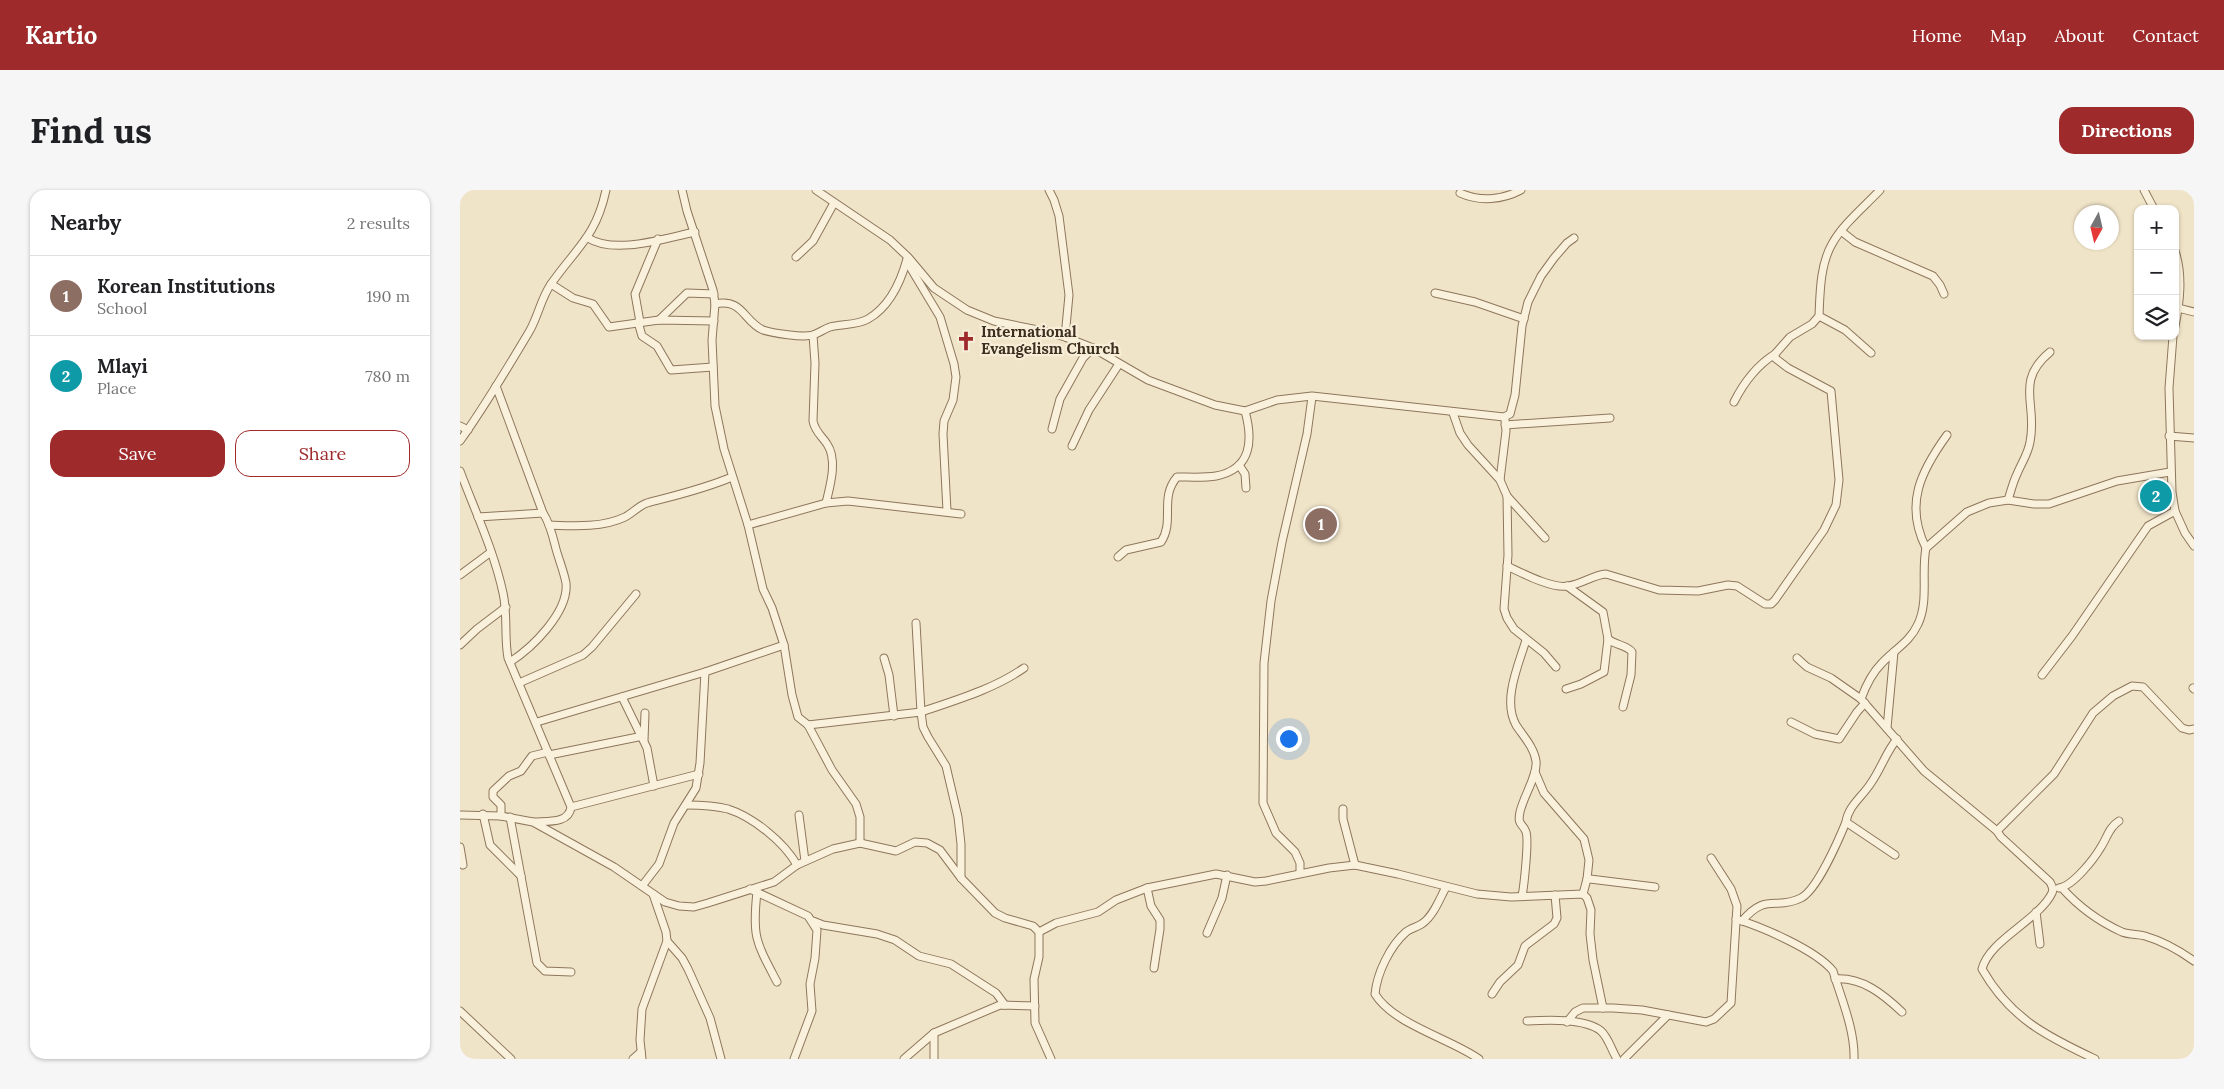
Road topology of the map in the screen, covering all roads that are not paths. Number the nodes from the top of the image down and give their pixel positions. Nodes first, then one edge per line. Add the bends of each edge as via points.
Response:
1 (606, 190) edge
2 (682, 190) edge
3 (816, 190) edge
4 (1049, 190) edge
5 (1522, 190) edge
6 (1880, 190) edge
7 (2144, 190) edge
8 (1460, 193) dead end
9 (834, 203) junction
10 (2152, 205) edge
11 (1841, 231) junction
12 (695, 232) junction
13 (588, 238) junction
14 (1574, 238) dead end
15 (658, 239) junction
16 (796, 257) dead end
17 (907, 259) junction
18 (551, 284) junction
19 (1435, 293) dead end
20 (714, 294) junction
21 (1944, 294) dead end
22 (715, 304) junction
23 (2179, 308) edge
24 (2194, 312) edge
25 (1819, 316) junction
26 (1524, 319) junction
27 (659, 320) junction
28 (714, 321) junction
29 (639, 322) junction
30 (813, 335) junction
31 (1065, 337) junction
32 (2173, 340) edge
33 (1093, 348) junction
34 (2050, 352) dead end
35 (1871, 353) dead end
36 (1775, 354) junction
37 (1120, 364) junction
38 (714, 367) junction
39 (496, 386) junction
40 (1312, 396) junction
41 (1734, 402) dead end
42 (1246, 411) junction
43 (1453, 413) junction
44 (1610, 418) dead end
45 (1505, 421) junction
46 (460, 426) edge
47 (1052, 429) dead end
48 (468, 430) junction
49 (1947, 435) dead end
50 (2169, 436) junction
51 (2194, 438) edge
52 (460, 441) edge
53 (1072, 446) dead end
54 (1239, 465) junction
55 (460, 471) edge
56 (2170, 472) junction
57 (732, 477) junction
58 (1500, 480) junction
59 (1246, 488) dead end
60 (1507, 496) junction
61 (2008, 500) junction
62 (826, 503) junction
63 (2175, 510) junction
64 (947, 511) junction
65 (543, 512) junction
66 (961, 514) dead end
67 (478, 517) junction
68 (549, 525) junction
69 (748, 525) junction
70 (1545, 538) dead end
71 (2194, 546) edge
72 (1926, 548) junction
73 (491, 552) junction
74 (1118, 557) dead end
75 (1507, 566) junction
76 (460, 574) edge
77 (1566, 586) junction
78 (636, 594) dead end
79 (506, 607) junction
80 (916, 623) dead end
81 (1608, 639) junction
82 (1526, 640) junction
83 (460, 645) edge
84 (784, 645) junction
85 (1894, 652) junction
86 (884, 658) dead end
87 (1797, 658) dead end
88 (510, 662) junction
89 (1556, 667) dead end
90 (1024, 668) dead end
91 (705, 672) junction
92 (2042, 675) dead end
93 (519, 683) junction
94 (1566, 689) dead end
95 (622, 696) junction
96 (1863, 701) junction
97 (1623, 707) dead end
98 (921, 712) junction
99 (645, 713) dead end
100 (894, 716) junction
101 (537, 722) junction
102 (1791, 722) dead end
103 (808, 725) junction
104 (1887, 728) junction
105 (2194, 729) edge
106 (644, 738) junction
107 (1897, 739) junction
108 (548, 754) junction
109 (1535, 772) junction
110 (699, 774) junction
111 (654, 786) junction
112 (686, 805) junction
113 (571, 807) junction
114 (1343, 809) dead end
115 (483, 814) junction
116 (460, 815) edge
117 (799, 815) dead end
118 (501, 816) junction
119 (510, 817) junction
120 (2119, 821) dead end
121 (533, 822) junction
122 (1846, 822) junction
123 (1997, 831) junction
124 (860, 843) junction
125 (460, 846) edge
126 (1895, 855) dead end
127 (1711, 858) dead end
128 (805, 860) junction
129 (463, 865) dead end
130 (797, 865) junction
131 (1355, 865) junction
132 (1300, 873) junction
133 (522, 876) junction
134 (1227, 876) junction
135 (961, 878) junction
136 (1587, 879) junction
137 (642, 886) junction
138 (1446, 887) junction
139 (1147, 888) junction
140 (1655, 888) dead end
141 (2062, 888) junction
142 (2053, 889) junction
143 (754, 890) junction
144 (652, 893) junction
145 (1583, 894) junction
146 (1555, 895) junction
147 (1522, 896) junction
148 (2036, 912) junction
149 (1739, 920) junction
150 (812, 921) junction
151 (1039, 932) junction
152 (1207, 933) dead end
153 (667, 941) junction
154 (2040, 944) dead end
155 (2194, 961) edge
156 (1154, 968) dead end
157 (570, 972) dead end
158 (1835, 979) junction
159 (777, 982) dead end
160 (1492, 994) dead end
161 (1005, 1005) junction
162 (1035, 1006) junction
163 (1603, 1008) junction
164 (460, 1011) edge
165 (1902, 1012) dead end
166 (1668, 1015) junction
167 (1527, 1020) dead end
168 (1567, 1022) junction
169 (934, 1033) junction
170 (641, 1055) edge
171 (511, 1059) edge
172 (633, 1059) edge
173 (721, 1059) edge
174 (794, 1059) edge
175 (904, 1059) edge
176 (934, 1059) edge
177 (1052, 1059) edge
178 (1479, 1059) edge
179 (1617, 1059) edge
180 (1624, 1059) edge
181 (1854, 1059) edge
182 (2095, 1059) edge

1 - 13 street
2 - 12 street
3 - 9 street
4 - 31 street via 1059,216 1069,295
5 - 8 street via 1491,199 1471,198
6 - 11 street
7 - 10 street
9 - 16 street via 813,241
9 - 17 street via 875,228
11 - 21 street via 1855,242 1932,276
11 - 25 street via 1824,266
12 - 15 street
12 - 20 street
13 - 15 street via 618,246
13 - 18 street
14 - 26 street via 1541,276 1528,302
15 - 29 street via 635,294
17 - 30 street via 901,278 881,309 867,320
17 - 31 street via 934,288 967,310 994,322
17 - 64 street via 940,316 956,376 943,434
18 - 29 street via 573,298 593,304 609,328
18 - 39 street via 530,331
19 - 26 street via 1475,302
20 - 22 street
20 - 27 street via 687,293
22 - 28 street
22 - 30 street via 732,304 765,330
23 - 24 street
25 - 35 street via 1845,330
25 - 36 street via 1790,337
26 - 45 street via 1515,395
27 - 28 street
27 - 29 street
28 - 38 street
29 - 38 street via 642,336 657,346 671,370
30 - 62 street via 814,429 829,446 832,460
31 - 33 street
32 - 50 street
33 - 37 street
33 - 47 street via 1083,358 1060,399
34 - 61 street via 2036,364 2030,381 2031,440
36 - 41 street via 1752,373
36 - 77 street via 1779,362 1788,368 1831,391 1840,480 1832,516 1780,596 1768,604 1737,586 1698,591 1659,590 1606,574
37 - 42 street via 1166,388 1215,405
37 - 53 street via 1089,410
38 - 57 street via 717,419
39 - 48 street
39 - 65 street
40 - 42 street via 1277,400
40 - 43 street
40 - 132 street via 1307,434 1271,601 1264,663 1263,803 1276,833 1295,852
42 - 54 street via 1250,442 1248,452
43 - 45 street
43 - 58 street via 1468,445
44 - 45 street
45 - 58 street
46 - 48 street
48 - 52 street
49 - 72 street via 1930,460 1918,487 1916,521
50 - 51 street
50 - 56 street
54 - 59 street via 1245,474
54 - 74 street via 1216,476 1177,477 1168,491 1167,533 1161,542 1126,550
55 - 67 street
56 - 61 street via 2117,481 2049,504
56 - 63 street
57 - 68 street via 688,494 638,506 611,522
57 - 69 street
58 - 60 street
60 - 70 street
60 - 75 street
61 - 72 street via 1967,512
62 - 64 street via 848,501
62 - 69 street
63 - 71 street
63 - 92 street via 2148,526
64 - 66 street
65 - 67 street
65 - 68 street
67 - 73 street
68 - 88 street via 566,584 565,596 554,619 538,639 524,654
69 - 84 street via 763,589
72 - 85 street via 1919,622 1906,642
73 - 76 street
73 - 79 street
75 - 77 street via 1543,581
75 - 82 street via 1504,609 1514,628
77 - 81 street via 1603,612
78 - 93 street via 583,655
79 - 83 street
79 - 88 street via 505,645
80 - 98 street
81 - 94 street via 1604,672
81 - 97 street via 1632,652 1631,675
82 - 89 street
82 - 109 street via 1511,696 1515,723 1529,743 1536,761
84 - 91 street
84 - 103 street via 798,717
85 - 96 street via 1870,677
85 - 104 street
86 - 100 street
87 - 96 street
88 - 93 street
90 - 98 street via 987,688
91 - 95 street
91 - 110 street
93 - 101 street
95 - 101 street
95 - 106 street
96 - 102 street via 1839,740 1815,734
96 - 104 street
98 - 100 street
98 - 135 street via 923,727 948,771 961,844
99 - 106 street
100 - 103 street
101 - 108 street
103 - 124 street via 832,770 856,804 860,817
104 - 107 street
105 - 123 street via 2182,728 2143,687 2132,686 2113,696 2093,713 2054,774
106 - 108 street
106 - 111 street
107 - 122 street via 1870,784 1849,810
107 - 123 street via 1936,783
108 - 113 street
108 - 118 street via 532,756 521,771 509,776 492,791 501,805
109 - 136 street via 1544,794 1584,839 1589,860
109 - 147 street via 1519,816 1527,842
110 - 111 street
110 - 112 street via 695,793
111 - 113 street
112 - 130 street via 737,813 777,842
112 - 137 street via 674,823 659,864
113 - 121 street via 566,818
114 - 131 street
115 - 116 street
115 - 118 street
115 - 133 street via 490,845
117 - 128 street
118 - 119 street
119 - 121 street
119 - 133 street
120 - 141 street via 2109,831 2092,860
121 - 137 street
122 - 126 street
122 - 149 street via 1811,890 1795,900 1762,904
123 - 142 street via 2050,882
124 - 128 street
124 - 135 street via 896,851 915,842 927,843 940,850
125 - 129 street
127 - 149 street via 1735,897
128 - 130 street
130 - 143 street via 774,882
131 - 132 street
131 - 138 street
132 - 134 street via 1255,882
133 - 157 street via 537,963 544,971
134 - 139 street via 1216,874
134 - 152 street via 1222,898
135 - 151 street via 995,913 1033,926
136 - 140 street
136 - 145 street
137 - 144 street
138 - 147 street via 1477,894
138 - 178 street via 1424,923 1406,933 1390,954 1375,994 1393,1012
139 - 151 street via 1116,900 1098,912 1056,922
139 - 156 street via 1151,906 1160,920
141 - 142 street
141 - 155 street via 2101,920 2121,931 2151,938
142 - 148 street
143 - 144 street via 694,907 672,904
143 - 150 street via 802,912
143 - 159 street via 755,937
144 - 153 street
145 - 146 street
145 - 163 street via 1591,910 1593,960
146 - 147 street
146 - 160 street via 1557,918 1554,924 1525,946 1518,965
148 - 154 street
148 - 182 street via 1991,954 1982,969 2006,1003 2039,1031
149 - 158 street via 1817,956 1828,964
149 - 166 street via 1731,1003 1706,1022
150 - 161 street via 877,934 895,940 919,956 951,964 991,989
150 - 174 street via 817,930 810,984 812,1011
151 - 162 street
153 - 170 street via 644,1000
153 - 173 street via 688,969 710,1018
158 - 165 street via 1860,981
158 - 181 street
161 - 162 street
161 - 169 street
162 - 177 street via 1036,1023
163 - 166 street
163 - 168 street via 1583,1008
164 - 171 street
166 - 180 street
167 - 168 street
168 - 179 street via 1591,1026 1603,1032
169 - 175 street
169 - 176 street
170 - 172 street

